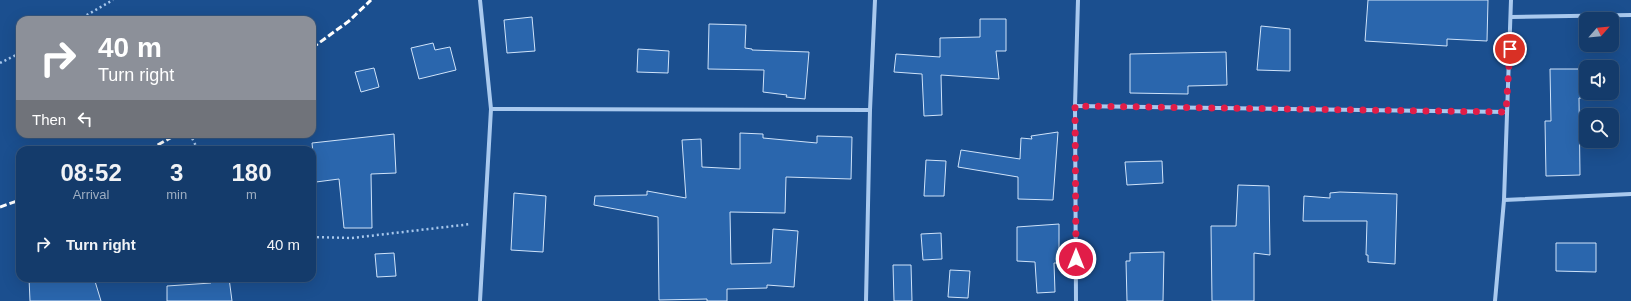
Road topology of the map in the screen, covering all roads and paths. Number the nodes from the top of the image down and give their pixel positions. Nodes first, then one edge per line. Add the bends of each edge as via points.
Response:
1 (113, 0) edge
2 (480, 0) edge
3 (875, 0) edge
4 (1078, 0) edge
5 (1511, 0) edge
6 (1631, 15) edge
7 (85, 16) edge
8 (1511, 17) junction
9 (16, 55) edge
10 (0, 63) edge
11 (1075, 106) junction
12 (492, 109) junction
13 (870, 110) junction
14 (1506, 112) junction
15 (1631, 194) edge
16 (1504, 200) junction
17 (485, 222) junction
18 (316, 237) edge
19 (480, 301) edge
20 (866, 301) edge
21 (1076, 301) edge
22 (1495, 301) edge

1 - 7 path
2 - 12 street
3 - 13 street
4 - 11 street
5 - 8 street
6 - 8 street
8 - 14 street
9 - 10 path
11 - 14 street
11 - 21 street
12 - 13 street
12 - 17 street
13 - 20 street
14 - 16 street
15 - 16 street
16 - 22 street
17 - 18 path via 352,238
17 - 19 street

